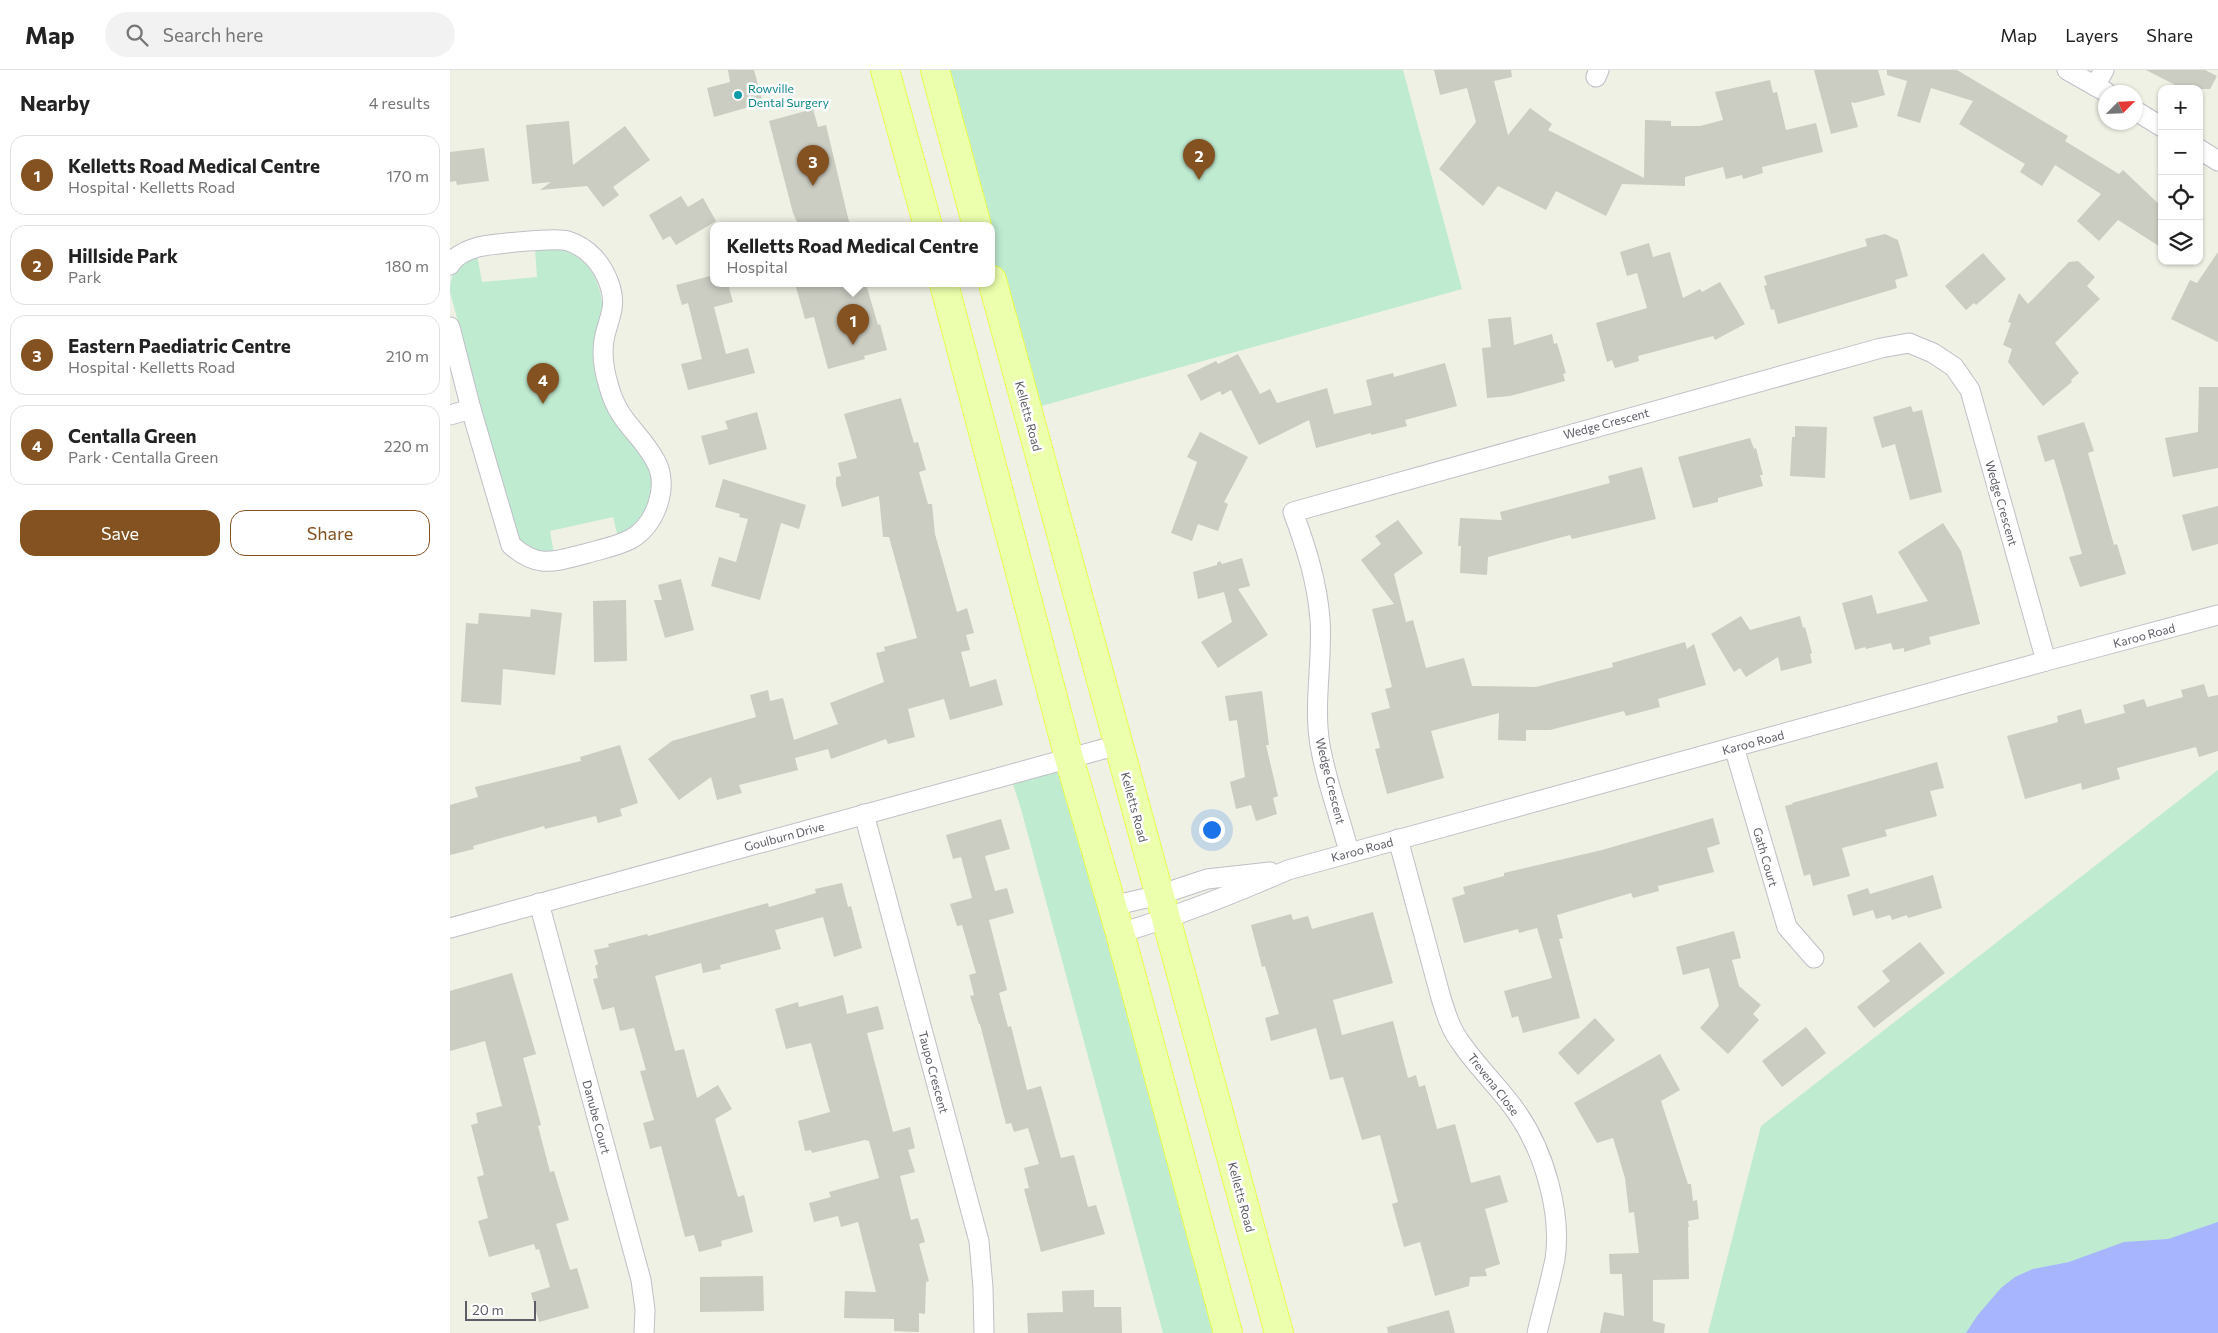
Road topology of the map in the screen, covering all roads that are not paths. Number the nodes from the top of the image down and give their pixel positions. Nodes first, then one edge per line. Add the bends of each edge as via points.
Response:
1 (885, 70) edge
2 (935, 70) edge
3 (2067, 70) edge
4 (2102, 83) edge
5 (2143, 115) edge
6 (2158, 125) edge
7 (2203, 152) edge
8 (2218, 161) edge
9 (927, 222) edge
10 (976, 222) edge
11 (450, 265) edge
12 (945, 287) edge
13 (994, 287) edge
14 (450, 327) edge
15 (472, 409) junction
16 (450, 414) edge
17 (2218, 616) edge
18 (2046, 661) junction
19 (1118, 745) junction
20 (1734, 747) junction
21 (1069, 758) junction
22 (864, 814) junction
23 (1398, 839) junction
24 (1350, 852) junction
25 (1288, 870) junction
26 (539, 903) junction
27 (1112, 906) junction
28 (1162, 907) junction
29 (450, 928) edge
30 (1120, 933) junction
31 (1814, 958) dead end
32 (644, 1333) edge
33 (984, 1333) edge
34 (1228, 1333) edge
35 (1279, 1333) edge
36 (1537, 1333) edge

1 - 9 main road
2 - 10 main road
3 - 4 street
5 - 6 street
7 - 8 street
11 - 15 street via 464,252 479,247 558,239 578,245 594,257 609,283 612,296 613,310 603,348 608,385 615,406 656,460 662,484 656,511 645,527 617,545 552,563 537,562 522,555 511,545
12 - 21 main road
13 - 19 main road, Kelletts Road
14 - 15 street
15 - 16 street
17 - 18 street, Karoo Road
18 - 20 street, Karoo Road
18 - 24 street, Wedge Crescent via 1970,390 1954,367 1933,352 1909,343 1881,348 1551,438 1293,512 1316,585 1320,745
19 - 21 street, Goulburn Drive
19 - 28 main road, Kelletts Road
20 - 23 street, Karoo Road
20 - 31 street, Gath Court via 1786,927
21 - 22 street, Goulburn Drive
21 - 27 main road
22 - 26 street, Goulburn Drive
22 - 33 street, Taupo Crescent via 979,1241
23 - 24 street, Karoo Road
23 - 36 street, Trevena Close via 1450,1023 1460,1042 1518,1114 1536,1144 1548,1181 1555,1220 1555,1257
24 - 25 street, Karoo Road
25 - 28 street, Karoo Road via 1224,898
25 - 28 street, Karoo Road via 1207,878
26 - 29 street, Goulburn Drive
26 - 32 street, Danube Court via 641,1280
27 - 28 street, Karoo Road
27 - 30 main road
28 - 30 street, Karoo Road
28 - 35 main road, Kelletts Road
30 - 34 main road

